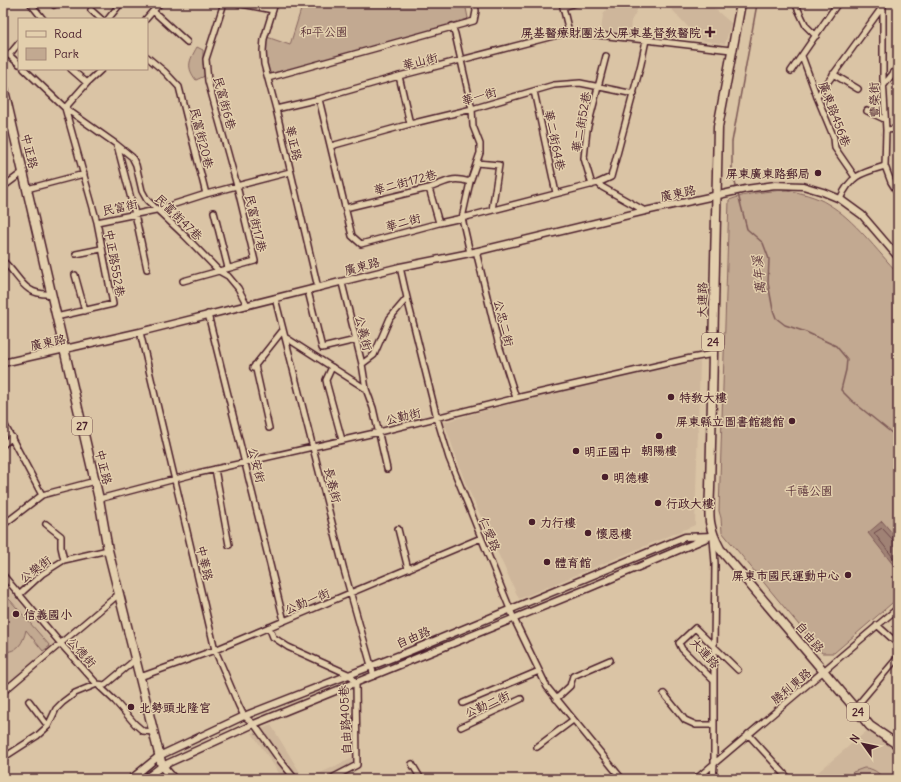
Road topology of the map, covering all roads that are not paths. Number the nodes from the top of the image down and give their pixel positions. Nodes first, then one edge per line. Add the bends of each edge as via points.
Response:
1 (30, 3) edge
2 (122, 3) edge
3 (160, 3) edge
4 (224, 3) edge
5 (236, 3) edge
6 (276, 3) edge
7 (475, 3) edge
8 (576, 3) edge
9 (795, 3) edge
10 (838, 3) edge
11 (741, 4) edge
12 (562, 5) edge
13 (883, 5) edge
14 (91, 10) dead end
15 (273, 10) junction
16 (153, 11) junction
17 (41, 18) edge
18 (100, 18) edge
19 (109, 18) edge
20 (147, 18) edge
21 (452, 26) junction
22 (569, 32) junction
23 (816, 36) junction
24 (646, 40) junction
25 (187, 42) dead end
26 (18, 44) edge
27 (732, 50) junction
28 (9, 55) junction
29 (3, 56) edge
30 (606, 56) dead end
31 (802, 56) junction
32 (148, 58) edge
33 (461, 60) junction
34 (18, 63) edge
35 (898, 67) edge
36 (25, 70) edge
37 (72, 70) edge
38 (101, 70) edge
39 (791, 71) dead end
40 (833, 74) junction
41 (399, 76) junction
42 (268, 78) junction
43 (87, 83) junction
44 (884, 85) junction
45 (3, 86) edge
46 (598, 86) junction
47 (858, 89) dead end
48 (534, 91) junction
49 (634, 94) junction
50 (817, 97) junction
51 (319, 99) junction
52 (65, 108) junction
53 (276, 109) junction
54 (472, 109) junction
55 (867, 111) dead end
56 (884, 119) junction
57 (12, 124) junction
58 (410, 124) junction
59 (886, 130) junction
60 (898, 130) edge
61 (3, 131) edge
62 (116, 144) junction
63 (331, 146) junction
64 (477, 163) junction
65 (885, 166) junction
66 (23, 172) junction
67 (290, 172) junction
68 (84, 174) junction
69 (854, 177) junction
70 (470, 182) junction
71 (598, 184) junction
72 (592, 185) junction
73 (237, 186) junction
74 (3, 187) edge
75 (429, 188) junction
76 (27, 189) junction
77 (556, 193) junction
78 (898, 193) edge
79 (206, 194) junction
80 (716, 196) junction
81 (840, 199) junction
82 (346, 208) junction
83 (156, 210) junction
84 (492, 210) junction
85 (645, 211) junction
86 (214, 212) dead end
87 (135, 214) junction
88 (462, 218) junction
89 (97, 222) junction
90 (439, 223) junction
91 (101, 248) junction
92 (473, 252) junction
93 (76, 254) dead end
94 (898, 258) edge
95 (5, 263) edge
96 (400, 267) junction
97 (228, 268) junction
98 (147, 269) dead end
99 (3, 270) edge
100 (219, 271) junction
101 (75, 275) dead end
102 (183, 281) dead end
103 (342, 283) junction
104 (318, 288) junction
105 (308, 291) junction
106 (51, 294) junction
107 (275, 298) junction
108 (407, 298) junction
109 (247, 305) junction
110 (85, 310) junction
111 (208, 314) junction
112 (56, 317) junction
113 (283, 330) junction
114 (140, 332) junction
115 (285, 337) junction
116 (356, 340) junction
117 (64, 350) junction
118 (713, 354) junction
119 (3, 363) edge
120 (362, 364) junction
121 (332, 368) junction
122 (366, 389) junction
123 (516, 398) junction
124 (437, 418) junction
125 (3, 422) edge
126 (269, 428) dead end
127 (379, 432) junction
128 (12, 437) junction
129 (342, 440) junction
130 (3, 445) edge
131 (312, 446) junction
132 (245, 462) junction
133 (215, 469) junction
134 (387, 469) dead end
135 (175, 479) junction
136 (94, 481) junction
137 (42, 495) junction
138 (99, 499) junction
139 (46, 524) dead end
140 (3, 525) edge
141 (398, 529) dead end
142 (713, 536) junction
143 (481, 538) junction
144 (229, 545) dead end
145 (108, 550) junction
146 (64, 560) junction
147 (408, 569) junction
148 (3, 575) edge
149 (118, 594) junction
150 (350, 594) junction
151 (18, 595) junction
152 (898, 608) edge
153 (510, 610) junction
154 (514, 618) junction
155 (284, 621) junction
156 (878, 626) junction
157 (269, 628) junction
158 (61, 644) junction
159 (898, 644) edge
160 (714, 647) junction
161 (215, 650) junction
162 (898, 657) edge
163 (136, 659) junction
164 (610, 660) dead end
165 (370, 667) junction
166 (738, 670) dead end
167 (539, 671) junction
168 (824, 672) junction
169 (350, 675) junction
170 (374, 676) junction
171 (140, 677) junction
172 (714, 680) junction
173 (356, 683) junction
174 (97, 684) junction
175 (3, 692) edge
176 (664, 694) dead end
177 (521, 699) dead end
178 (556, 699) junction
179 (28, 701) dead end
180 (463, 704) dead end
181 (855, 708) junction
182 (244, 716) junction
183 (573, 720) junction
184 (254, 724) junction
185 (714, 725) junction
186 (48, 726) junction
187 (461, 726) dead end
188 (153, 732) junction
189 (748, 734) junction
190 (898, 745) edge
191 (537, 747) dead end
192 (159, 756) junction
193 (3, 758) edge
194 (412, 764) dead end
195 (714, 764) junction
196 (162, 766) junction
197 (131, 779) edge
198 (145, 779) edge
199 (173, 779) edge
200 (295, 779) edge
201 (330, 779) edge
202 (421, 779) edge
203 (622, 779) edge
204 (696, 779) edge
205 (713, 779) edge
206 (789, 779) edge

1 - 17 street
2 - 19 street
3 - 16 street
4 - 73 street, 民富街6巷 via 206,59 208,81
5 - 15 street
6 - 15 street, 華正路
7 - 21 street via 474,21
8 - 12 street
9 - 23 street via 806,26
10 - 23 street
11 - 27 main road, 大連路 / 24
12 - 22 street
13 - 40 street
13 - 44 street, 豐榮街
14 - 18 street
15 - 42 street, 華正路 via 263,51
16 - 20 street
16 - 25 street
21 - 33 street
21 - 42 street
22 - 24 street
22 - 33 street, 華山街
23 - 31 street
24 - 27 street
24 - 49 street
26 - 28 street
27 - 80 main road, 大連路 / 24 via 719,119
28 - 29 street
28 - 34 street
30 - 46 street, 華二街52巷
31 - 39 street
31 - 50 street, 廣東路456巷
32 - 79 street, 民富街20巷 via 179,87
33 - 41 street, 華山街
33 - 54 street
35 - 44 street
36 - 52 street, 民富街47巷
37 - 43 street
38 - 43 street
40 - 47 street
40 - 50 street
41 - 51 street, 華山街
41 - 58 street
42 - 53 street, 華正路
43 - 52 street
44 - 56 street, 豐榮街
45 - 57 main road, 中正路 / 27
46 - 48 street, 華一街 via 580,83 554,85
46 - 49 street, 華一街
46 - 72 street, 華二街52巷 via 584,158
48 - 54 street, 華一街
48 - 77 street, 華二街64巷
49 - 71 street via 611,177
50 - 69 street, 廣東路456巷 via 834,138 835,148
51 - 53 street, 華山街
51 - 63 street, 華二街
52 - 62 street, 民富街47巷
52 - 68 street, 民富街
53 - 67 street, 華正路
54 - 58 street, 華一街
54 - 64 street via 473,126 480,144
55 - 56 street
56 - 59 street, 豐榮街
57 - 61 street
57 - 66 main road, 中正路 / 27
58 - 63 street, 華一街
59 - 60 street
59 - 65 street, 豐榮街
62 - 83 street, 民富街47巷 via 132,157 142,191
62 - 87 street
63 - 82 street, 華二街
64 - 70 street
64 - 84 street via 499,165
65 - 69 street
65 - 78 street, 豐榮街
66 - 74 street
66 - 76 main road, 中正路 / 27
67 - 73 street, 民富街
67 - 104 street, 華正路
68 - 76 street
68 - 89 street, 民富街
69 - 81 street
70 - 75 street, 華二街172巷 via 460,178 450,179
70 - 88 street
71 - 72 street, 華二街
71 - 85 street
72 - 77 street, 華二街
73 - 79 street, 民富街
73 - 97 street, 民富街17巷 via 255,260
75 - 82 street, 華二街172巷
75 - 90 street
76 - 106 main road, 中正路 / 27
77 - 84 street, 華二街
79 - 83 street, 民富街
80 - 81 street, 廣東路 via 775,185 798,186
80 - 85 street, 廣東路
80 - 118 main road, 大連路 / 24
81 - 94 street via 862,216
82 - 90 street, 華二街 via 352,236 361,244
83 - 87 street, 民富街
83 - 100 street, 民富街47巷
84 - 88 street, 華二街
85 - 92 street, 廣東路
86 - 97 street
87 - 89 street, 民富街
87 - 98 street
88 - 90 street, 華二街
88 - 92 street, 公忠二街
89 - 91 street, 中正路552巷
91 - 93 street
91 - 110 street, 中正路552巷 via 113,304
92 - 96 street, 廣東路
92 - 123 street, 公忠二街
95 - 99 street
95 - 106 street via 31,291
96 - 103 street, 廣東路
96 - 108 street, 仁愛路
97 - 100 street, 民富街17巷
100 - 102 street, 民富街17巷
100 - 109 street, 民富街47巷 via 228,276 238,288
101 - 110 street
103 - 104 street, 廣東路
103 - 116 street, 公義街
104 - 105 street, 廣東路
105 - 107 street, 廣東路
105 - 116 street via 322,348
106 - 112 main road, 中正路 / 27
107 - 109 street, 廣東路
107 - 113 street, 長春街
108 - 120 street via 390,318 374,355
108 - 124 street, 仁愛路
109 - 111 street, 廣東路
110 - 112 street, 中正路552巷
111 - 114 street, 廣東路
111 - 132 street, 公安街
112 - 117 main road, 中正路 / 27
113 - 115 street, 長春街
113 - 126 street via 254,367
114 - 117 street, 廣東路
114 - 135 street, 中華路
115 - 121 street
115 - 131 street, 長春街
116 - 120 street, 公義街
117 - 119 street, 廣東路
117 - 136 main road, 中正路 / 27
118 - 123 street, 公勤街
118 - 142 main road, 大連路 / 24 via 709,522
120 - 122 street, 公義街
121 - 122 street
121 - 129 street via 326,380
122 - 127 street, 公義街
123 - 124 street, 公勤街
124 - 127 street, 公勤街
124 - 143 street, 仁愛路 via 449,458
125 - 128 street
127 - 129 street, 公勤街
127 - 134 street, 公義街
128 - 130 street
128 - 137 street
129 - 131 street, 公勤街
131 - 132 street, 公勤街
131 - 150 street, 長春街
132 - 133 street, 公勤街
132 - 155 street, 公安街
133 - 135 street, 公勤街
133 - 144 street
135 - 138 street, 公勤街
135 - 161 street, 中華路
136 - 137 street
136 - 138 main road, 中正路 / 27
137 - 140 street
138 - 145 main road, 中正路 / 27
139 - 146 street, 公樂街 via 61,536
141 - 147 street
142 - 153 street, 自由路 via 685,537
142 - 154 street, 自由路
142 - 160 street, 大連路
142 - 168 main road, 自由路 / 24 via 720,549
143 - 147 street, 公勤一街
143 - 153 street, 仁愛路
145 - 146 street, 公樂街
145 - 149 main road, 中正路 / 27
146 - 151 street, 公樂街 via 42,574
147 - 150 street, 公勤一街
148 - 151 street, 公德街
149 - 158 street
149 - 163 main road, 中正路 / 27
150 - 155 street, 公勤一街
150 - 165 street, 長春街
151 - 158 street, 公德街
152 - 156 street, 勝利東路
153 - 154 street, 仁愛路
153 - 165 street, 自由路
154 - 167 street, 仁愛路
154 - 170 street, 自由路
155 - 157 street, 公勤一街
156 - 159 street
156 - 168 street, 勝利東路
157 - 161 street, 公勤一街
157 - 169 street via 273,637 288,647
158 - 174 street, 公德街
158 - 175 street
160 - 166 street
160 - 172 street, 大連路
160 - 172 street, 大連路 via 695,628 679,643
161 - 171 street, 公勤一街
161 - 182 street, 中華路
162 - 181 street
163 - 171 main road, 中正路 / 27
163 - 174 street via 105,685
164 - 178 street via 573,676 570,686
165 - 169 street, 自由路
165 - 170 street, 長春街
167 - 178 street, 仁愛路
167 - 180 street
168 - 181 main road, 自由路 / 24
168 - 189 street, 勝利東路
169 - 173 street, 自由路405巷
169 - 182 street, 自由路
170 - 173 street, 自由路
171 - 188 main road, 中正路 / 27
172 - 185 street, 大連路
173 - 184 street, 自由路
173 - 201 street, 自由路405巷 via 358,765
174 - 186 street via 75,693 63,702 56,709
174 - 188 street, 公德街 via 137,726 143,731
176 - 185 street via 685,720 696,725
177 - 187 street, 公勤二街
178 - 183 street, 仁愛路
179 - 186 street
181 - 190 main road, 自由路 / 24 via 870,726
182 - 184 street, 中華路
182 - 192 street, 自由路
183 - 191 street
183 - 203 street, 仁愛路
184 - 196 street, 自由路
184 - 200 street, 中華路
185 - 195 street, 大連路
186 - 193 street
188 - 192 main road, 中正路 / 27
189 - 195 street, 勝利東路
189 - 206 street
192 - 196 main road, 中正路 / 27
192 - 197 street, 自由路
194 - 202 street
195 - 204 street, 勝利東路
195 - 205 street, 大連路
196 - 198 street, 自由路
196 - 199 main road, 中正路 / 27

